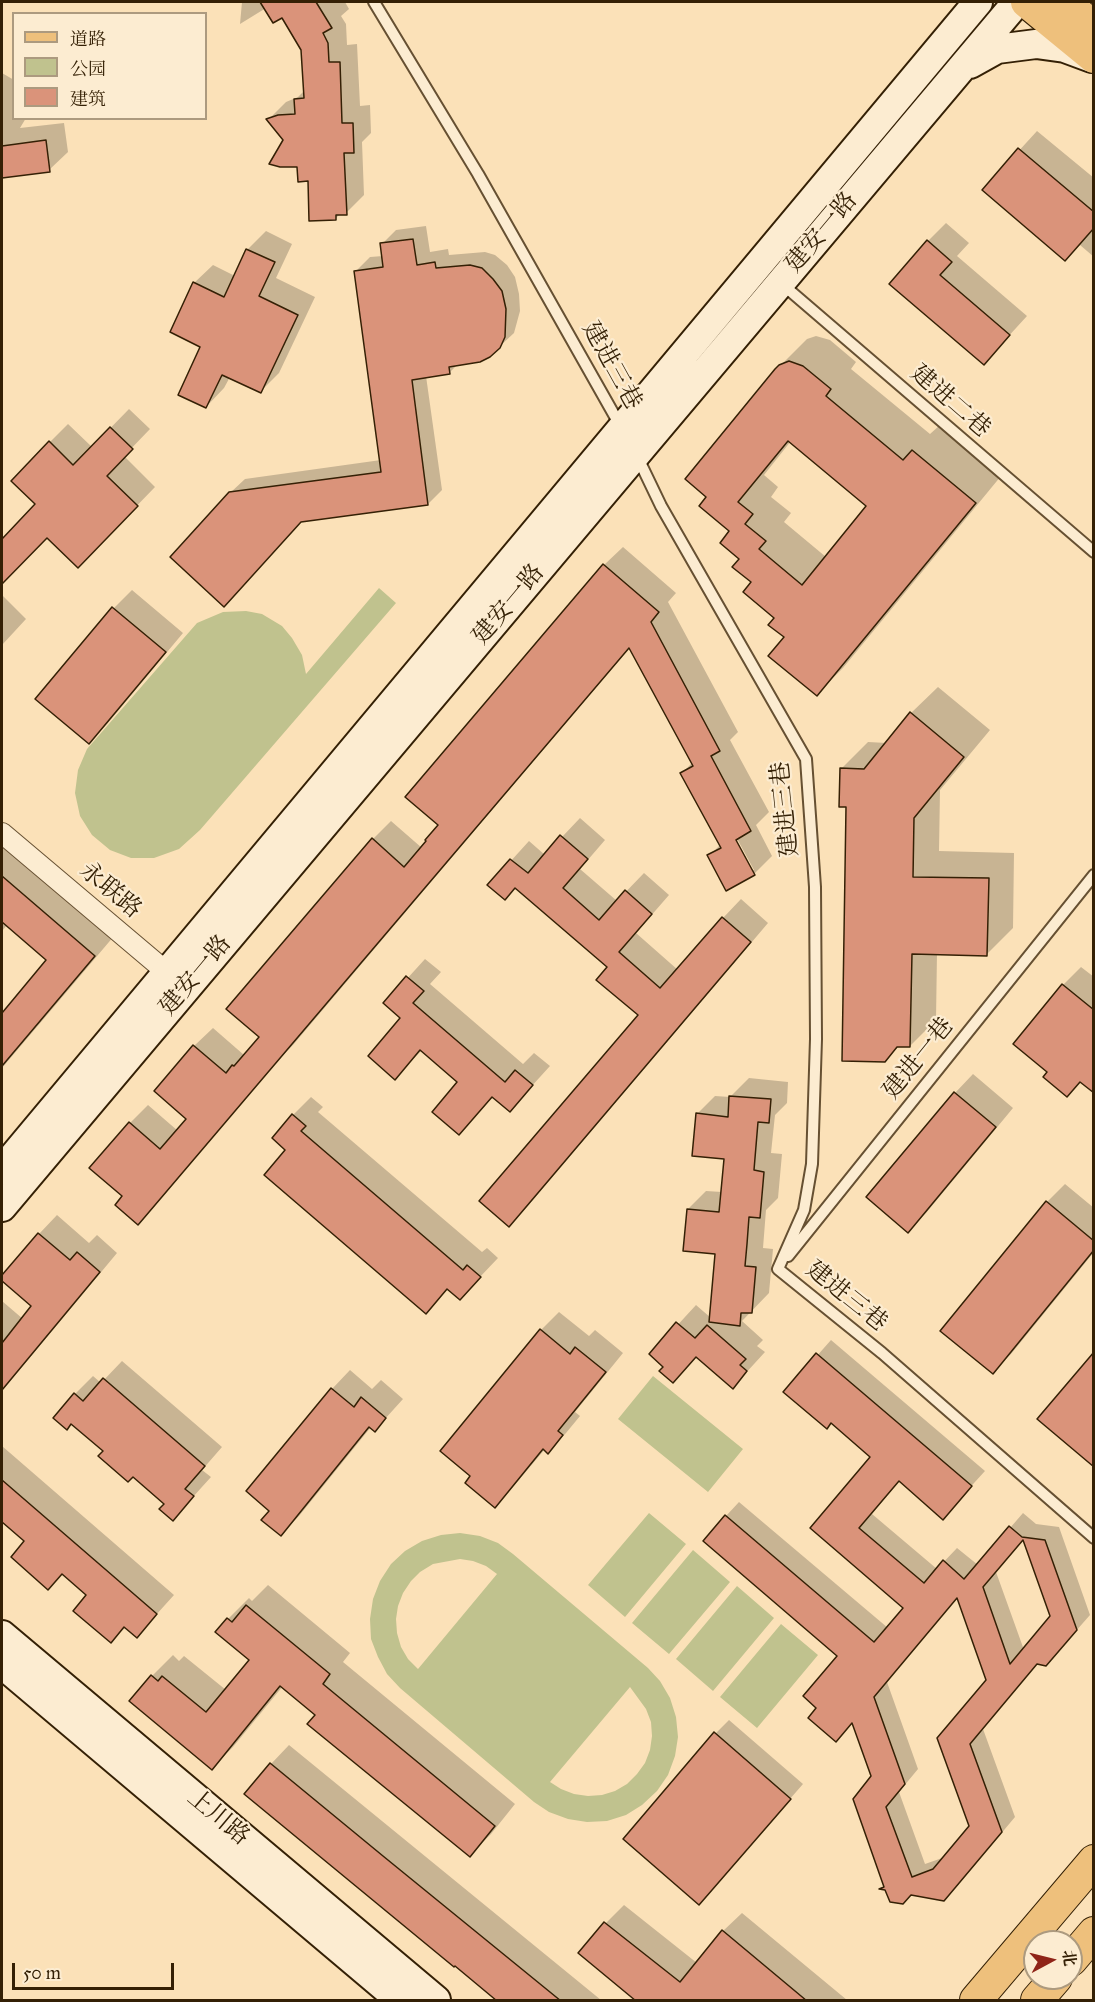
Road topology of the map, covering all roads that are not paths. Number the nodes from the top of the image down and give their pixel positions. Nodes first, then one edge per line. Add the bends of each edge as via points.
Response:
1 (374, 2) edge
2 (950, 2) edge
3 (978, 2) edge
4 (1017, 2) edge
5 (1027, 2) edge
6 (1063, 2) edge
7 (1088, 2) edge
8 (1094, 13) edge
9 (1094, 27) edge
10 (1094, 58) edge
11 (918, 74) junction
12 (956, 74) junction
13 (780, 283) junction
14 (629, 441) junction
15 (1094, 552) edge
16 (2, 833) edge
17 (1094, 875) edge
18 (177, 980) junction
19 (2, 1170) edge
20 (2, 1207) edge
21 (778, 1269) junction
22 (1094, 1538) edge
23 (2, 1635) edge
24 (2, 1664) edge
25 (1094, 1862) edge
26 (1094, 1933) edge
27 (1083, 1946) edge
28 (400, 2001) edge
29 (435, 2001) edge
30 (976, 2001) edge

1 - 14 lane, 建进三巷 via 478,174
2 - 11 main road via 949,16
3 - 11 main road, 建安一路
4 - 12 main road, 建安一路
5 - 10 main road
6 - 9 main road
7 - 8 main road
10 - 12 main road via 1065,48 1017,45 982,57
11 - 14 main road, 建安一路
12 - 13 main road, 建安一路
13 - 14 main road, 建安一路
13 - 15 lane, 建进二巷
14 - 18 main road, 建安一路
14 - 21 lane, 建进三巷 via 661,506 806,759 815,887 812,1164 804,1210
16 - 18 street, 永联路
17 - 21 lane, 建进一巷
18 - 19 main road, 建安一路
18 - 20 main road, 建安一路
21 - 22 lane, 建进三巷 via 882,1353
23 - 29 main road, 上川路
24 - 28 main road, 上川路
25 - 30 main road
26 - 27 main road

